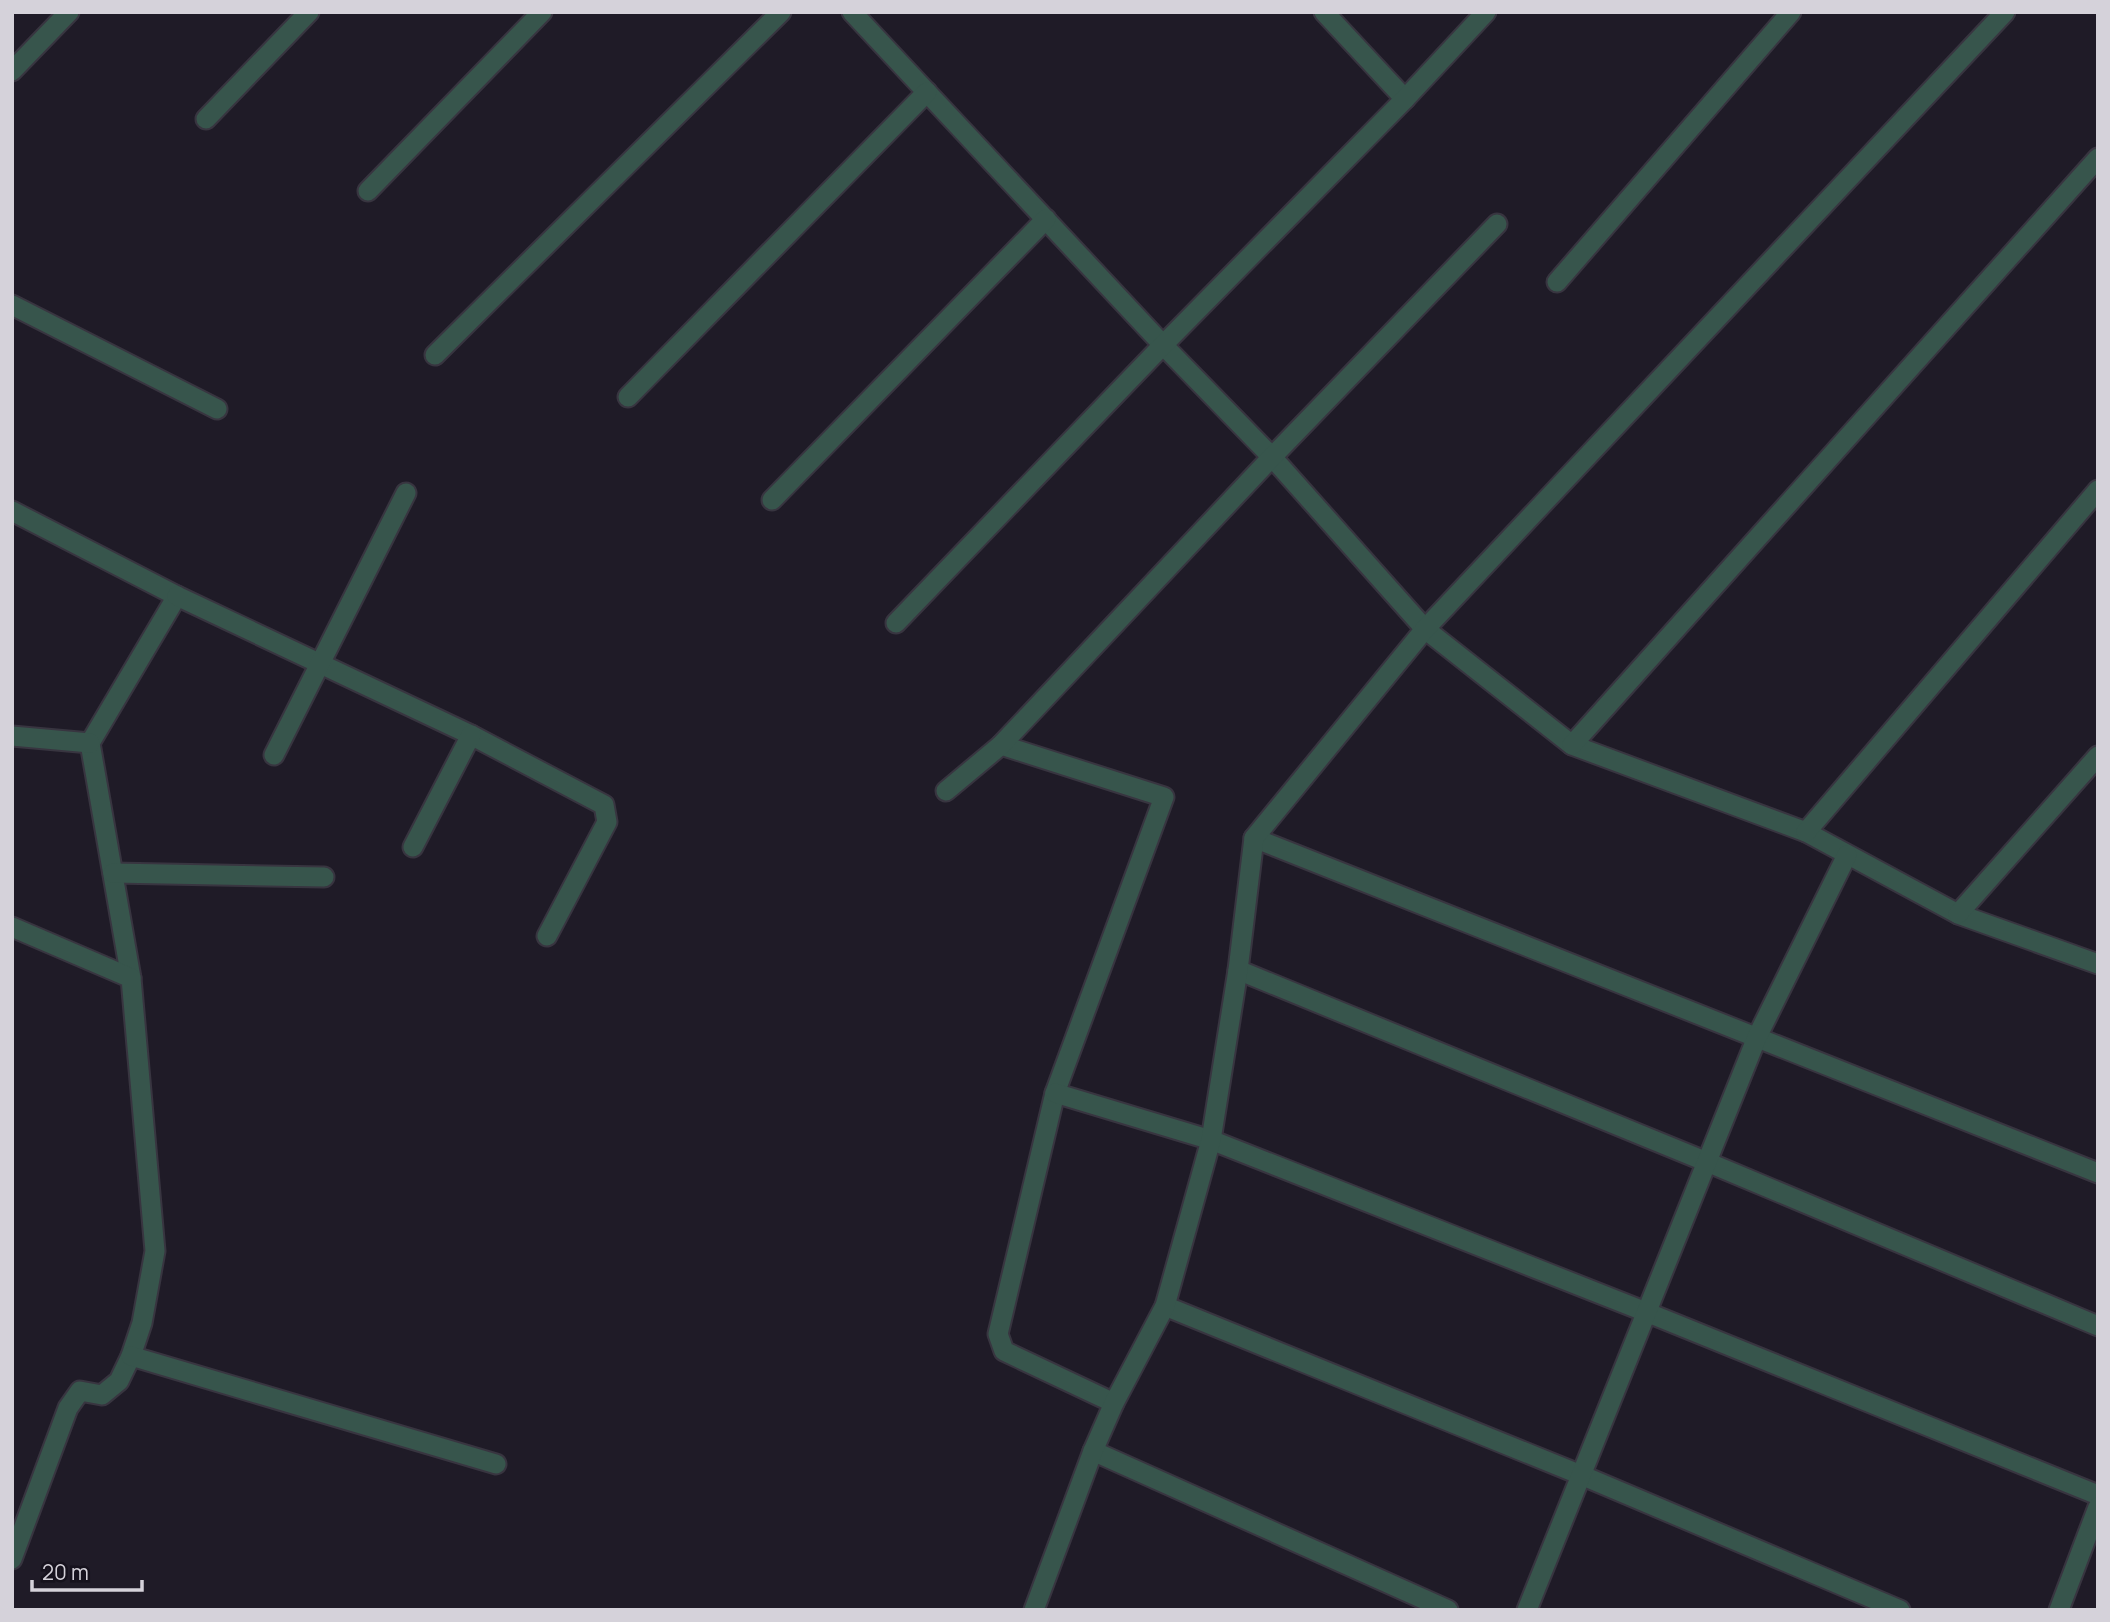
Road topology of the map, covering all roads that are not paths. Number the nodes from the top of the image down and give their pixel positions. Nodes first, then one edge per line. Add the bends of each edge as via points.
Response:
1 (69, 12) edge
2 (309, 12) edge
3 (542, 12) edge
4 (781, 12) edge
5 (852, 12) edge
6 (1324, 12) edge
7 (1486, 12) edge
8 (1791, 12) edge
9 (2005, 12) edge
10 (12, 71) edge
11 (927, 92) junction
12 (1405, 99) junction
13 (206, 119) dead end
14 (2098, 158) edge
15 (368, 191) dead end
16 (1046, 219) junction
17 (1497, 224) dead end
18 (1557, 282) dead end
19 (12, 305) edge
20 (1163, 345) junction
21 (435, 355) dead end
22 (628, 397) dead end
23 (218, 409) dead end
24 (1272, 457) junction
25 (2098, 490) edge
26 (406, 493) dead end
27 (772, 500) dead end
28 (12, 511) edge
29 (177, 596) junction
30 (896, 623) dead end
31 (1425, 629) junction
32 (320, 663) junction
33 (471, 735) junction
34 (12, 736) edge
35 (90, 743) junction
36 (1001, 745) junction
37 (1572, 745) junction
38 (274, 755) dead end
39 (2098, 756) edge
40 (946, 791) dead end
41 (1806, 832) junction
42 (1254, 838) junction
43 (413, 847) dead end
44 (1847, 855) junction
45 (113, 873) junction
46 (324, 877) dead end
47 (1958, 914) junction
48 (12, 927) edge
49 (547, 936) dead end
50 (2098, 964) edge
51 (1238, 970) junction
52 (131, 978) junction
53 (1757, 1038) junction
54 (1055, 1093) junction
55 (1211, 1140) junction
56 (1707, 1162) junction
57 (2098, 1173) edge
58 (1165, 1306) junction
59 (1646, 1312) junction
60 (2098, 1326) edge
61 (131, 1356) junction
62 (1114, 1404) junction
63 (1093, 1451) junction
64 (496, 1464) dead end
65 (1581, 1475) junction
66 (2098, 1495) edge
67 (2098, 1507) edge
68 (12, 1559) edge
69 (1034, 1610) edge
70 (1448, 1610) edge
71 (1527, 1610) edge
72 (1900, 1610) edge
73 (2059, 1610) edge

1 - 10 street
2 - 13 street
3 - 15 street
4 - 21 street
5 - 11 street
6 - 12 street
7 - 12 street
8 - 18 street
9 - 31 street
11 - 16 street
11 - 22 street
12 - 20 street
14 - 37 street
16 - 20 street
16 - 27 street
17 - 24 street
19 - 23 street
20 - 24 street
20 - 30 street
24 - 31 street
24 - 36 street
25 - 41 street
26 - 32 street
28 - 29 street
29 - 32 street
29 - 35 street
31 - 37 street
31 - 42 street
32 - 33 street
32 - 38 street
33 - 43 street
33 - 49 street via 604,805 607,822
34 - 35 street
35 - 45 street
36 - 40 street
36 - 54 street via 1164,797
37 - 41 street
39 - 47 street
41 - 44 street
42 - 51 street
42 - 53 street
44 - 47 street
44 - 53 street
45 - 46 street
45 - 52 street
47 - 50 street
48 - 52 street
51 - 55 street
51 - 56 street
52 - 61 street via 155,1251
53 - 56 street
53 - 57 street
54 - 55 street
54 - 62 street via 998,1334 1004,1351
55 - 58 street
55 - 59 street
56 - 59 street
56 - 60 street
58 - 62 street
58 - 65 street
59 - 65 street
59 - 66 street
61 - 64 street
61 - 68 street via 119,1381 102,1395 80,1391 68,1408
62 - 63 street
63 - 69 street
63 - 70 street
65 - 71 street
65 - 72 street
67 - 73 street

